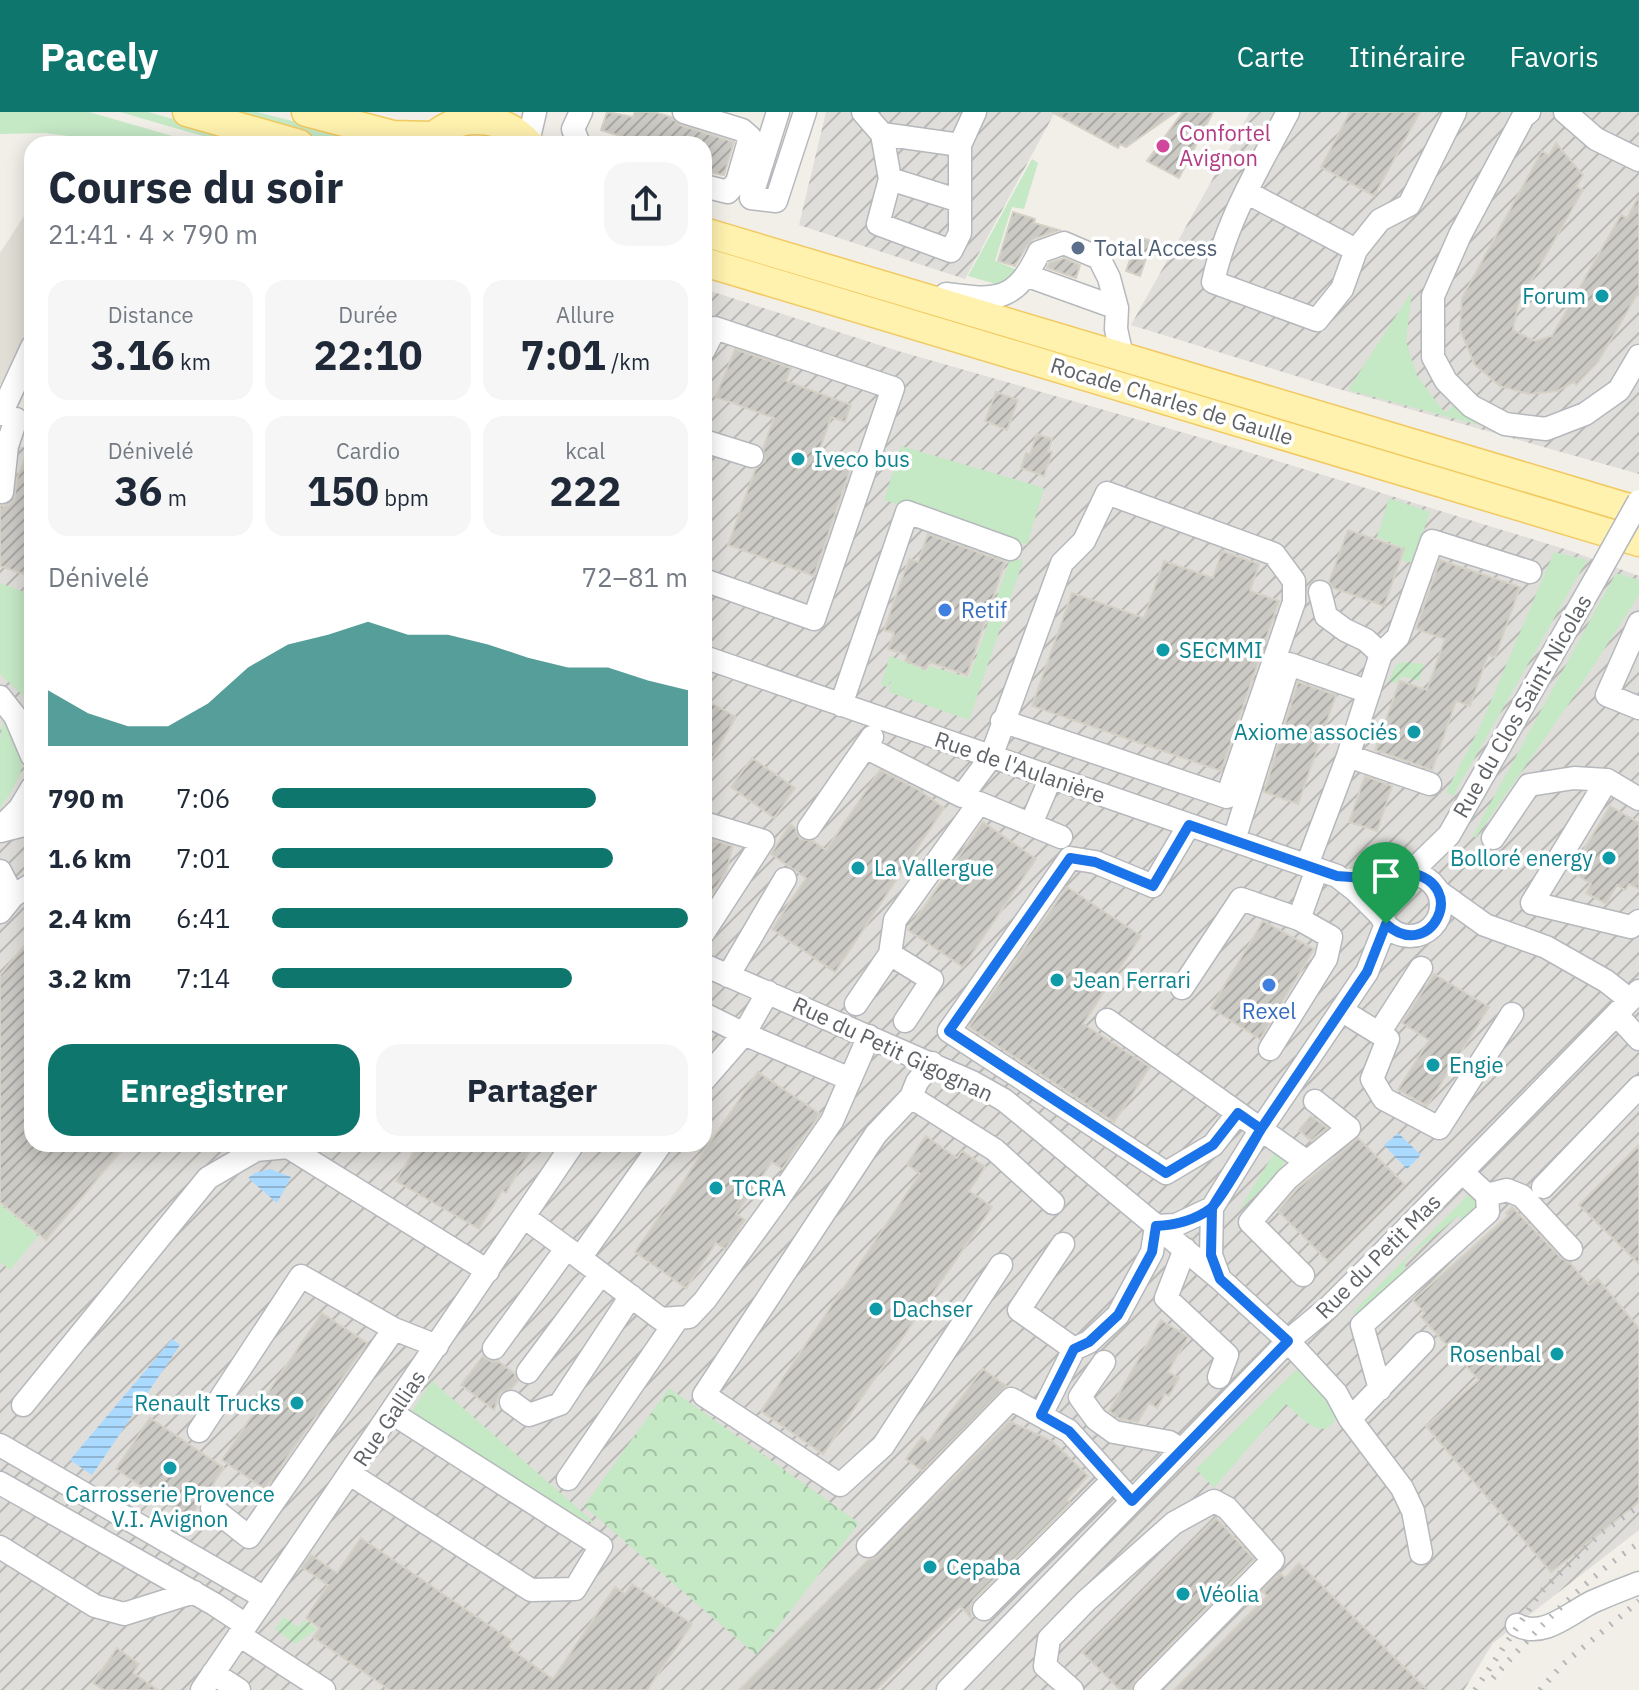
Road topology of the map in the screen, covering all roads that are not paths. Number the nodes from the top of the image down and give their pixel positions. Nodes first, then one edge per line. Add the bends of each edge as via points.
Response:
1 (187, 112) edge
2 (306, 112) edge
3 (535, 112) edge
4 (581, 112) edge
5 (684, 112) edge
6 (778, 112) edge
7 (805, 112) edge
8 (863, 112) edge
9 (975, 112) edge
10 (1288, 112) edge
11 (1455, 112) edge
12 (1529, 112) edge
13 (1565, 112) edge
14 (484, 115) edge
15 (882, 134) junction
16 (271, 136) edge
17 (400, 136) edge
18 (434, 136) edge
19 (522, 136) edge
20 (530, 136) edge
21 (576, 136) edge
22 (960, 145) junction
23 (1636, 149) edge
24 (890, 179) junction
25 (712, 188) edge
26 (1246, 192) junction
27 (960, 201) junction
28 (712, 234) edge
29 (1356, 250) junction
30 (712, 264) edge
31 (1028, 276) junction
32 (891, 286) junction
33 (1117, 308) junction
34 (712, 334) edge
35 (1122, 356) junction
36 (1639, 356) edge
37 (24, 375) edge
38 (12, 418) edge
39 (712, 444) edge
40 (752, 456) dead end
41 (2, 492) edge
42 (1639, 501) edge
43 (1639, 511) edge
44 (1639, 542) edge
45 (1010, 549) dead end
46 (1530, 572) dead end
47 (712, 583) edge
48 (1320, 592) dead end
49 (1639, 623) edge
50 (1381, 654) junction
51 (712, 660) edge
52 (1369, 692) junction
53 (0, 697) edge
54 (841, 705) junction
55 (1639, 708) edge
56 (883, 719) junction
57 (1002, 721) junction
58 (24, 722) edge
59 (865, 747) junction
60 (1348, 756) junction
61 (991, 757) junction
62 (1051, 777) junction
63 (1607, 780) junction
64 (1430, 784) dead end
65 (1639, 799) edge
66 (24, 801) edge
67 (1031, 824) junction
68 (24, 825) edge
69 (712, 825) edge
70 (1189, 825) junction
71 (809, 828) dead end
72 (0, 830) edge
73 (1449, 835) junction
74 (1061, 837) dead end
75 (1493, 838) dead end
76 (1234, 840) junction
77 (1320, 870) junction
78 (0, 871) edge
79 (1400, 876) junction
80 (785, 879) dead end
81 (1438, 891) junction
82 (15, 897) edge
83 (1299, 919) junction
84 (712, 920) edge
85 (1383, 920) junction
86 (1639, 921) edge
87 (1485, 925) junction
88 (1433, 926) junction
89 (890, 954) junction
90 (1421, 968) dead end
91 (712, 969) edge
92 (728, 976) junction
93 (1182, 988) dead end
94 (768, 992) junction
95 (1629, 1002) edge
96 (856, 1004) dead end
97 (1341, 1010) junction
98 (1512, 1014) dead end
99 (712, 1018) edge
100 (1107, 1020) dead end
101 (905, 1021) dead end
102 (1379, 1033) junction
103 (744, 1034) junction
104 (869, 1036) junction
105 (1639, 1039) edge
106 (1270, 1049) dead end
107 (932, 1063) junction
108 (712, 1071) edge
109 (850, 1079) junction
110 (1639, 1087) edge
111 (911, 1097) junction
112 (1315, 1101) dead end
113 (1238, 1113) junction
114 (1261, 1129) junction
115 (247, 1152) edge
116 (296, 1152) edge
117 (568, 1152) edge
118 (655, 1152) edge
119 (1307, 1162) junction
120 (1462, 1172) junction
121 (1543, 1187) dead end
122 (1487, 1195) junction
123 (1053, 1203) dead end
124 (1212, 1208) junction
125 (524, 1217) junction
126 (1156, 1226) junction
127 (1063, 1244) dead end
128 (1185, 1249) junction
129 (1571, 1249) dead end
130 (573, 1253) junction
131 (1001, 1265) dead end
132 (488, 1271) junction
133 (601, 1274) junction
134 (1303, 1275) dead end
135 (1220, 1279) junction
136 (631, 1296) junction
137 (678, 1318) junction
138 (394, 1329) junction
139 (1288, 1341) junction
140 (1423, 1343) dead end
141 (437, 1346) junction
142 (494, 1348) dead end
143 (1074, 1349) junction
144 (1104, 1362) dead end
145 (528, 1372) dead end
146 (1219, 1377) dead end
147 (1380, 1389) junction
148 (511, 1402) dead end
149 (23, 1405) dead end
150 (392, 1413) junction
151 (1041, 1415) junction
152 (1350, 1419) junction
153 (199, 1431) dead end
154 (0, 1445) edge
155 (1182, 1450) junction
156 (350, 1474) junction
157 (568, 1479) dead end
158 (1113, 1480) junction
159 (0, 1483) edge
160 (1132, 1501) junction
161 (212, 1508) dead end
162 (868, 1546) dead end
163 (0, 1547) edge
164 (1421, 1553) dead end
165 (1059, 1575) junction
166 (1639, 1583) edge
167 (194, 1592) junction
168 (265, 1598) junction
169 (1086, 1601) junction
170 (984, 1609) dead end
171 (1517, 1625) dead end
172 (243, 1630) junction
173 (208, 1681) edge
174 (239, 1690) edge
175 (324, 1690) edge
176 (948, 1690) edge
177 (1072, 1690) edge
178 (1145, 1690) edge

1 - 16 main road
2 - 17 main road
3 - 20 street
4 - 21 street via 573,129
5 - 25 street via 750,137 737,182 728,192
6 - 7 street via 751,198 776,201
8 - 15 street
9 - 22 street
10 - 26 street
11 - 29 street via 1409,205 1380,220
12 - 36 street via 1460,235 1433,296 1433,357 1446,381 1471,406 1505,424 1546,429 1585,414 1619,390
13 - 23 street via 1610,147
14 - 18 main road via 446,125
14 - 19 main road
15 - 22 street
15 - 24 street
22 - 27 street
24 - 27 street
24 - 27 street via 878,224 951,251 960,233
26 - 29 street
26 - 29 street via 1219,251 1213,282 1317,320 1342,289
28 - 32 main road, Rocade Charles de Gaulle
30 - 44 main road, Rocade Charles de Gaulle
31 - 32 street via 1012,290 982,299
31 - 33 street
31 - 33 street via 1039,252 1064,243 1099,258
32 - 35 main road, Rocade Charles de Gaulle
33 - 35 street
34 - 47 street via 715,328 893,388 814,619
35 - 43 main road, Rocade Charles de Gaulle
37 - 38 street
38 - 41 street
39 - 40 street
42 - 73 street, Rue du Clos Saint-Nicolas, bridge
45 - 54 street via 907,512
46 - 50 street via 1432,541 1398,637
48 - 50 street via 1326,616
49 - 55 street via 1607,695
50 - 52 street
51 - 54 street, Rue de l'Aulanière
52 - 60 street
52 - 76 street via 1289,664
53 - 58 street
54 - 56 street, Rue de l'Aulanière
56 - 59 street
56 - 61 street, Rue de l'Aulanière
57 - 57 street via 1062,563 1084,541 1107,493 1274,554 1294,581 1294,602 1227,797
57 - 61 street
59 - 61 street via 962,796
59 - 71 street
60 - 64 street
60 - 77 street
61 - 62 street, Rue de l'Aulanière
62 - 67 street
62 - 70 street, Rue de l'Aulanière
63 - 65 street
63 - 75 street via 1574,778 1529,785
63 - 86 street via 1532,903 1631,927
66 - 72 street
67 - 74 street
67 - 89 street via 979,803 895,920
68 - 72 street
69 - 84 street via 763,841
70 - 76 street, Rue de l'Aulanière
70 - 113 street via 1153,886 1095,862 1070,858 949,1031 1166,1173 1213,1145
73 - 79 street, Rue du Clos Saint-Nicolas
73 - 81 street, Rue du Clos Saint-Nicolas
76 - 77 street, Rue de l'Aulanière
77 - 79 street, Rue de l'Aulanière
77 - 83 street
77 - 85 street, Rue de l'Aulanière via 1355,890
78 - 82 street
79 - 81 street via 1431,881
79 - 85 street via 1380,896
80 - 92 street
81 - 87 street
81 - 88 street via 1441,910
83 - 93 street via 1241,899
83 - 106 street via 1331,937 1326,959
85 - 88 street via 1404,935
85 - 97 street via 1367,972
87 - 88 street
87 - 95 street via 1546,947 1606,981
89 - 96 street
89 - 101 street via 932,980
90 - 102 street
91 - 92 street, Rue du Petit Gigognan
92 - 94 street, Rue du Petit Gigognan
94 - 103 street
94 - 104 street, Rue du Petit Gigognan
95 - 105 street
95 - 120 street, Rue du Petit Mas
97 - 102 street
97 - 114 street
98 - 102 street via 1439,1128 1384,1099 1372,1079 1388,1039
99 - 103 street
100 - 113 street
103 - 108 street
103 - 109 street
104 - 107 street, Rue du Petit Gigognan
104 - 109 street
107 - 111 street
107 - 126 street, Rue du Petit Gigognan via 1004,1100
109 - 137 street via 832,1121 767,1215 705,1300 689,1317
110 - 121 street
111 - 123 street via 995,1150
111 - 131 street via 876,1134 704,1395 840,1485 883,1446
112 - 119 street via 1349,1128
113 - 114 street
114 - 119 street
114 - 124 street
115 - 149 street via 208,1178
116 - 132 street
117 - 125 street, Rue Gallias
118 - 130 street
119 - 134 street via 1250,1222
120 - 122 street
120 - 139 street, Rue du Petit Mas via 1329,1307
122 - 129 street via 1507,1190 1522,1196
122 - 147 street via 1488,1212 1362,1325
124 - 126 street via 1176,1225
124 - 135 street via 1211,1255
125 - 130 street
125 - 132 street, Rue Gallias
126 - 128 street, Rue du Petit Gigognan
126 - 143 street via 1152,1252 1118,1315
127 - 143 street via 1019,1310
128 - 135 street, Rue du Petit Gigognan
128 - 146 street via 1166,1298 1227,1355
130 - 133 street
130 - 142 street
132 - 141 street, Rue Gallias
133 - 136 street
133 - 145 street
135 - 139 street, Rue du Petit Gigognan
136 - 137 street via 661,1319
136 - 148 street via 560,1404 529,1415
137 - 157 street
138 - 141 street
138 - 153 street via 301,1276
138 - 161 street via 249,1537
139 - 152 street, Rue du Petit Gigognan via 1336,1393
139 - 155 street, Rue du Petit Mas
140 - 147 street
141 - 150 street, Rue Gallias
143 - 151 street
144 - 155 street via 1080,1397 1096,1419 1114,1432 1169,1442
147 - 152 street
150 - 156 street, Rue Gallias
150 - 156 street via 601,1546 575,1589 531,1590
151 - 158 street via 1069,1431
151 - 162 street via 1011,1399
152 - 164 street, Rue du Petit Gigognan via 1402,1488 1413,1511
154 - 168 street
155 - 160 street, Rue du Petit Mas
156 - 168 street, Rue Gallias
158 - 160 street
158 - 170 street
159 - 167 street
160 - 165 street, Rue du Petit Mas
163 - 167 street via 95,1606 124,1614
165 - 169 street
165 - 176 street, Rue du Petit Mas
166 - 171 street via 1555,1624 1526,1629
167 - 172 street
168 - 172 street, Rue Gallias
169 - 177 street via 1049,1639 1045,1666
169 - 178 street via 1174,1523 1214,1501 1227,1508 1273,1560
172 - 173 street, Rue Gallias
172 - 175 street
173 - 174 street

